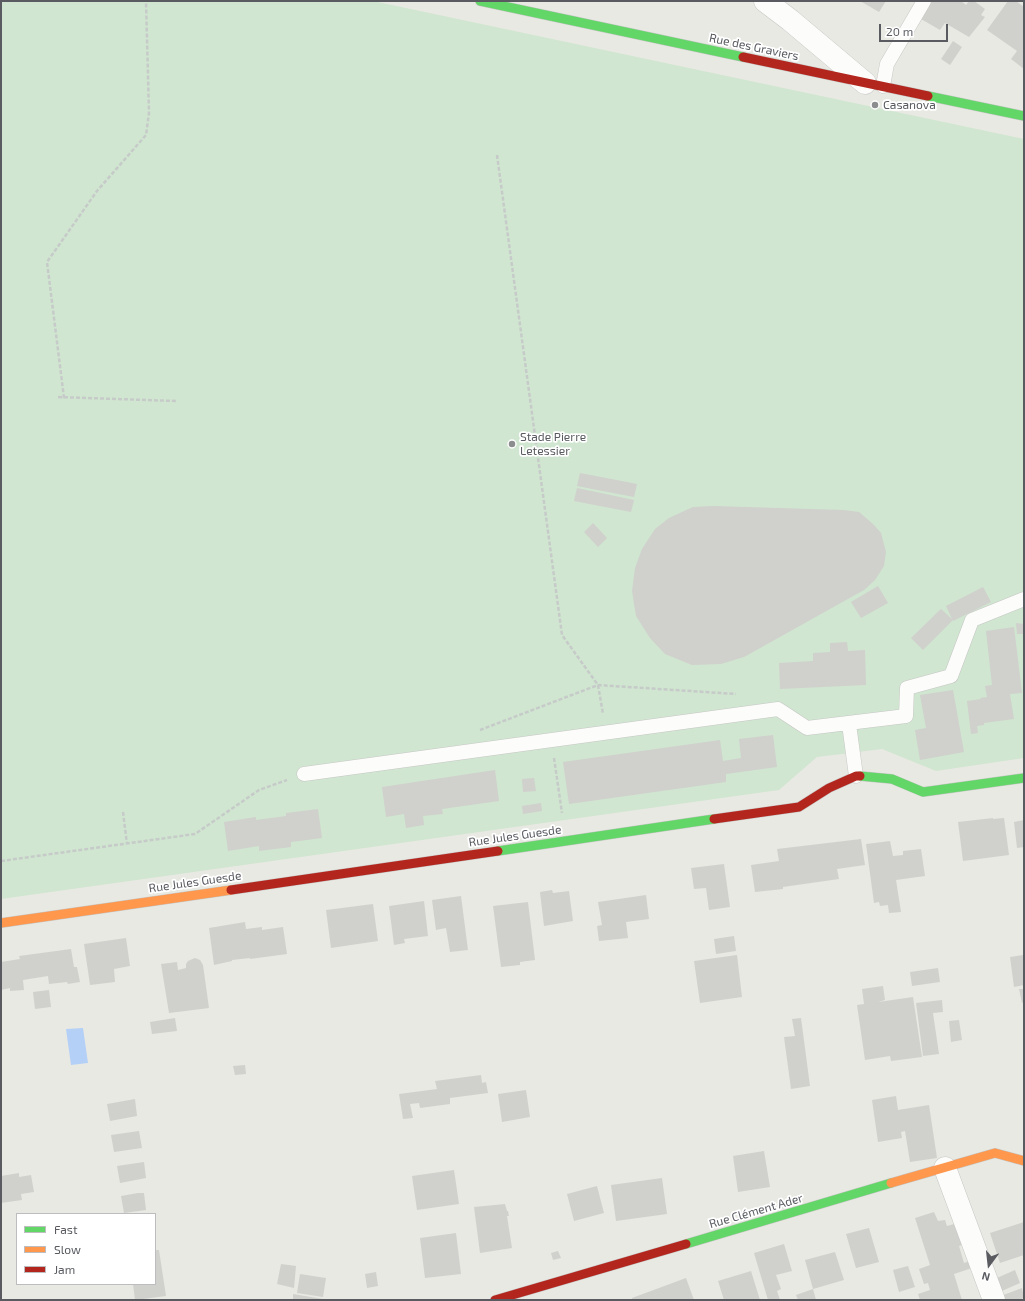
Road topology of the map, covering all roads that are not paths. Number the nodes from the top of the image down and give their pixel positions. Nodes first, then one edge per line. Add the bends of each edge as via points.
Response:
1 (480, 1) edge
2 (765, 1) edge
3 (924, 1) edge
4 (874, 85) junction
5 (1024, 116) edge
6 (1024, 599) edge
7 (849, 724) junction
8 (304, 774) road end
9 (856, 776) junction
10 (1024, 778) edge
11 (1, 923) edge
12 (1024, 1161) edge
13 (945, 1168) junction
14 (495, 1300) edge
15 (994, 1300) edge

1 - 4 street, Rue des Graviers
2 - 4 street
3 - 4 lane
4 - 5 street, Rue des Graviers
6 - 7 lane via 972,620 951,676 907,688 906,716
7 - 8 lane via 807,728 778,709
7 - 9 lane
9 - 10 street, Rue Jules Guesde via 892,779 923,792
9 - 11 street, Rue Jules Guesde via 829,788 799,807
12 - 13 street, Rue Clément Ader via 995,1153
13 - 14 street, Rue Clément Ader
13 - 15 street

